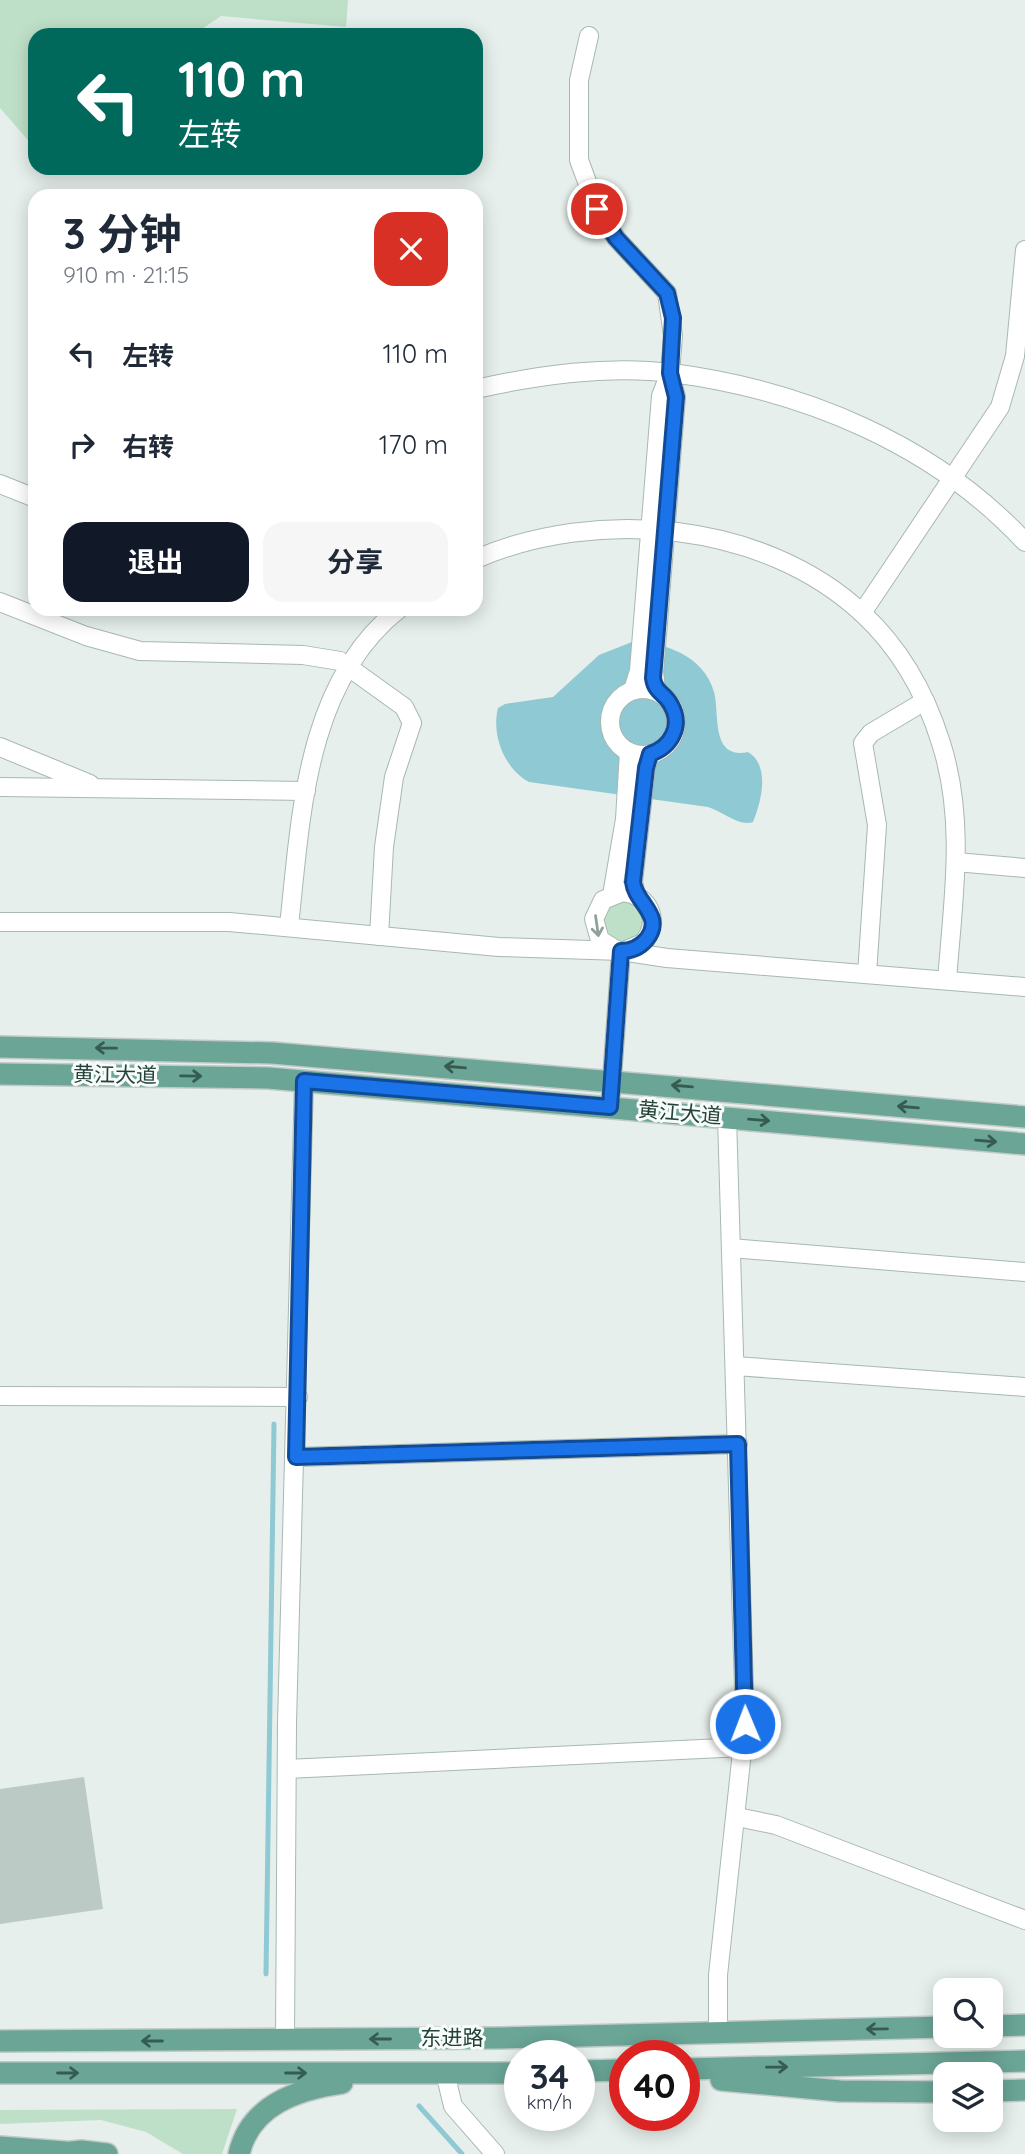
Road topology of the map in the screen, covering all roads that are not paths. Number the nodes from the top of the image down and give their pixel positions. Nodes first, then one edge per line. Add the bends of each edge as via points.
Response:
1 (589, 36) dead end
2 (1025, 250) edge
3 (670, 373) junction
4 (483, 388) edge
5 (953, 479) junction
6 (0, 484) edge
7 (28, 495) edge
8 (658, 531) junction
9 (1025, 542) edge
10 (483, 556) edge
11 (0, 602) edge
12 (28, 613) edge
13 (862, 613) junction
14 (35, 616) edge
15 (390, 616) edge
16 (649, 640) junction
17 (349, 666) junction
18 (633, 690) junction
19 (656, 691) junction
20 (925, 701) junction
21 (0, 747) edge
22 (629, 752) junction
23 (650, 754) junction
24 (0, 787) edge
25 (100, 788) junction
26 (306, 790) junction
27 (633, 820) junction
28 (956, 862) junction
29 (1025, 868) edge
30 (612, 895) junction
31 (636, 895) junction
32 (0, 922) edge
33 (289, 926) junction
34 (379, 936) junction
35 (621, 951) junction
36 (867, 974) junction
37 (947, 980) junction
38 (1025, 986) edge
39 (0, 1047) edge
40 (0, 1074) edge
41 (611, 1080) junction
42 (304, 1081) junction
43 (610, 1107) junction
44 (727, 1117) junction
45 (1025, 1117) edge
46 (1025, 1144) edge
47 (731, 1248) junction
48 (1025, 1272) edge
49 (735, 1366) junction
50 (1025, 1387) edge
51 (0, 1396) edge
52 (298, 1397) junction
53 (738, 1444) junction
54 (296, 1457) junction
55 (743, 1748) junction
56 (287, 1769) junction
57 (737, 1817) junction
58 (1025, 1920) edge
59 (1025, 2025) edge
60 (1003, 2026) edge
61 (933, 2027) edge
62 (718, 2033) junction
63 (285, 2040) junction
64 (0, 2041) edge
65 (1025, 2061) edge
66 (700, 2069) edge
67 (0, 2073) edge
68 (416, 2073) junction
69 (445, 2073) junction
70 (504, 2073) edge
71 (700, 2078) edge
72 (1025, 2090) edge
73 (1003, 2091) edge
74 (933, 2092) edge
75 (0, 2147) edge
76 (60, 2153) edge
77 (107, 2154) edge
78 (239, 2154) edge
79 (495, 2154) edge

1 - 3 street via 579,80 579,160 597,209 624,247 667,293 673,318
2 - 5 street via 1015,356 1008,382 1000,407
3 - 4 street via 578,373
3 - 5 street via 763,390 817,407 915,454
3 - 8 street via 661,396
5 - 9 street
5 - 13 street
6 - 7 street
8 - 10 street via 563,536 508,545
8 - 13 street via 754,550 792,565
8 - 16 street
11 - 12 street
13 - 20 street via 917,681
14 - 17 street via 140,651 303,655
15 - 17 street
16 - 18 street
16 - 19 street
17 - 26 street via 324,719
17 - 34 street via 411,717 392,788
18 - 19 street
18 - 22 street via 615,702 609,721 616,742
19 - 23 street via 671,703 676,724 668,743
20 - 28 street via 942,745 954,801
20 - 36 street via 871,733 863,743 877,825
21 - 25 street
22 - 23 street
22 - 27 street
23 - 27 street
24 - 25 street
25 - 26 street
26 - 33 street
27 - 30 street
27 - 31 street
28 - 29 street
28 - 37 street
30 - 31 street
30 -> 35 street via 600,905 594,925 604,944
31 - 35 street via 649,908 652,929 643,943
32 - 33 street
33 - 34 street
34 - 35 street via 499,947
35 - 36 street
35 - 41 street
36 - 37 street
37 - 38 street
41 -> 39 main road, 黄江大道 via 272,1052
40 -> 42 main road, 黄江大道
41 - 43 street
45 -> 41 main road, 黄江大道
42 - 43 main road, 黄江大道
42 - 52 street
43 - 44 main road, 黄江大道
44 -> 46 main road, 黄江大道
44 - 47 street
47 - 48 street
47 - 49 street
49 - 50 street
49 - 53 street
51 - 52 street
52 - 54 street
53 - 54 street
53 - 55 street
54 - 56 street
55 - 56 street
55 - 57 street
56 - 63 street
57 - 58 street via 776,1825
57 - 62 street via 720,1954
59 - 60 main road
61 -> 62 main road, 东进路
62 -> 63 main road, 东进路
63 -> 64 main road, 东进路
66 -> 65 main road
67 -> 68 main road, 东进路
68 - 69 main road, 东进路
68 - 78 main road via 321,2086 292,2095 270,2106 254,2122
69 - 70 main road, 东进路
69 - 79 street via 453,2106
71 - 74 main road via 840,2091
72 - 73 main road
75 - 76 main road
76 - 77 main road

